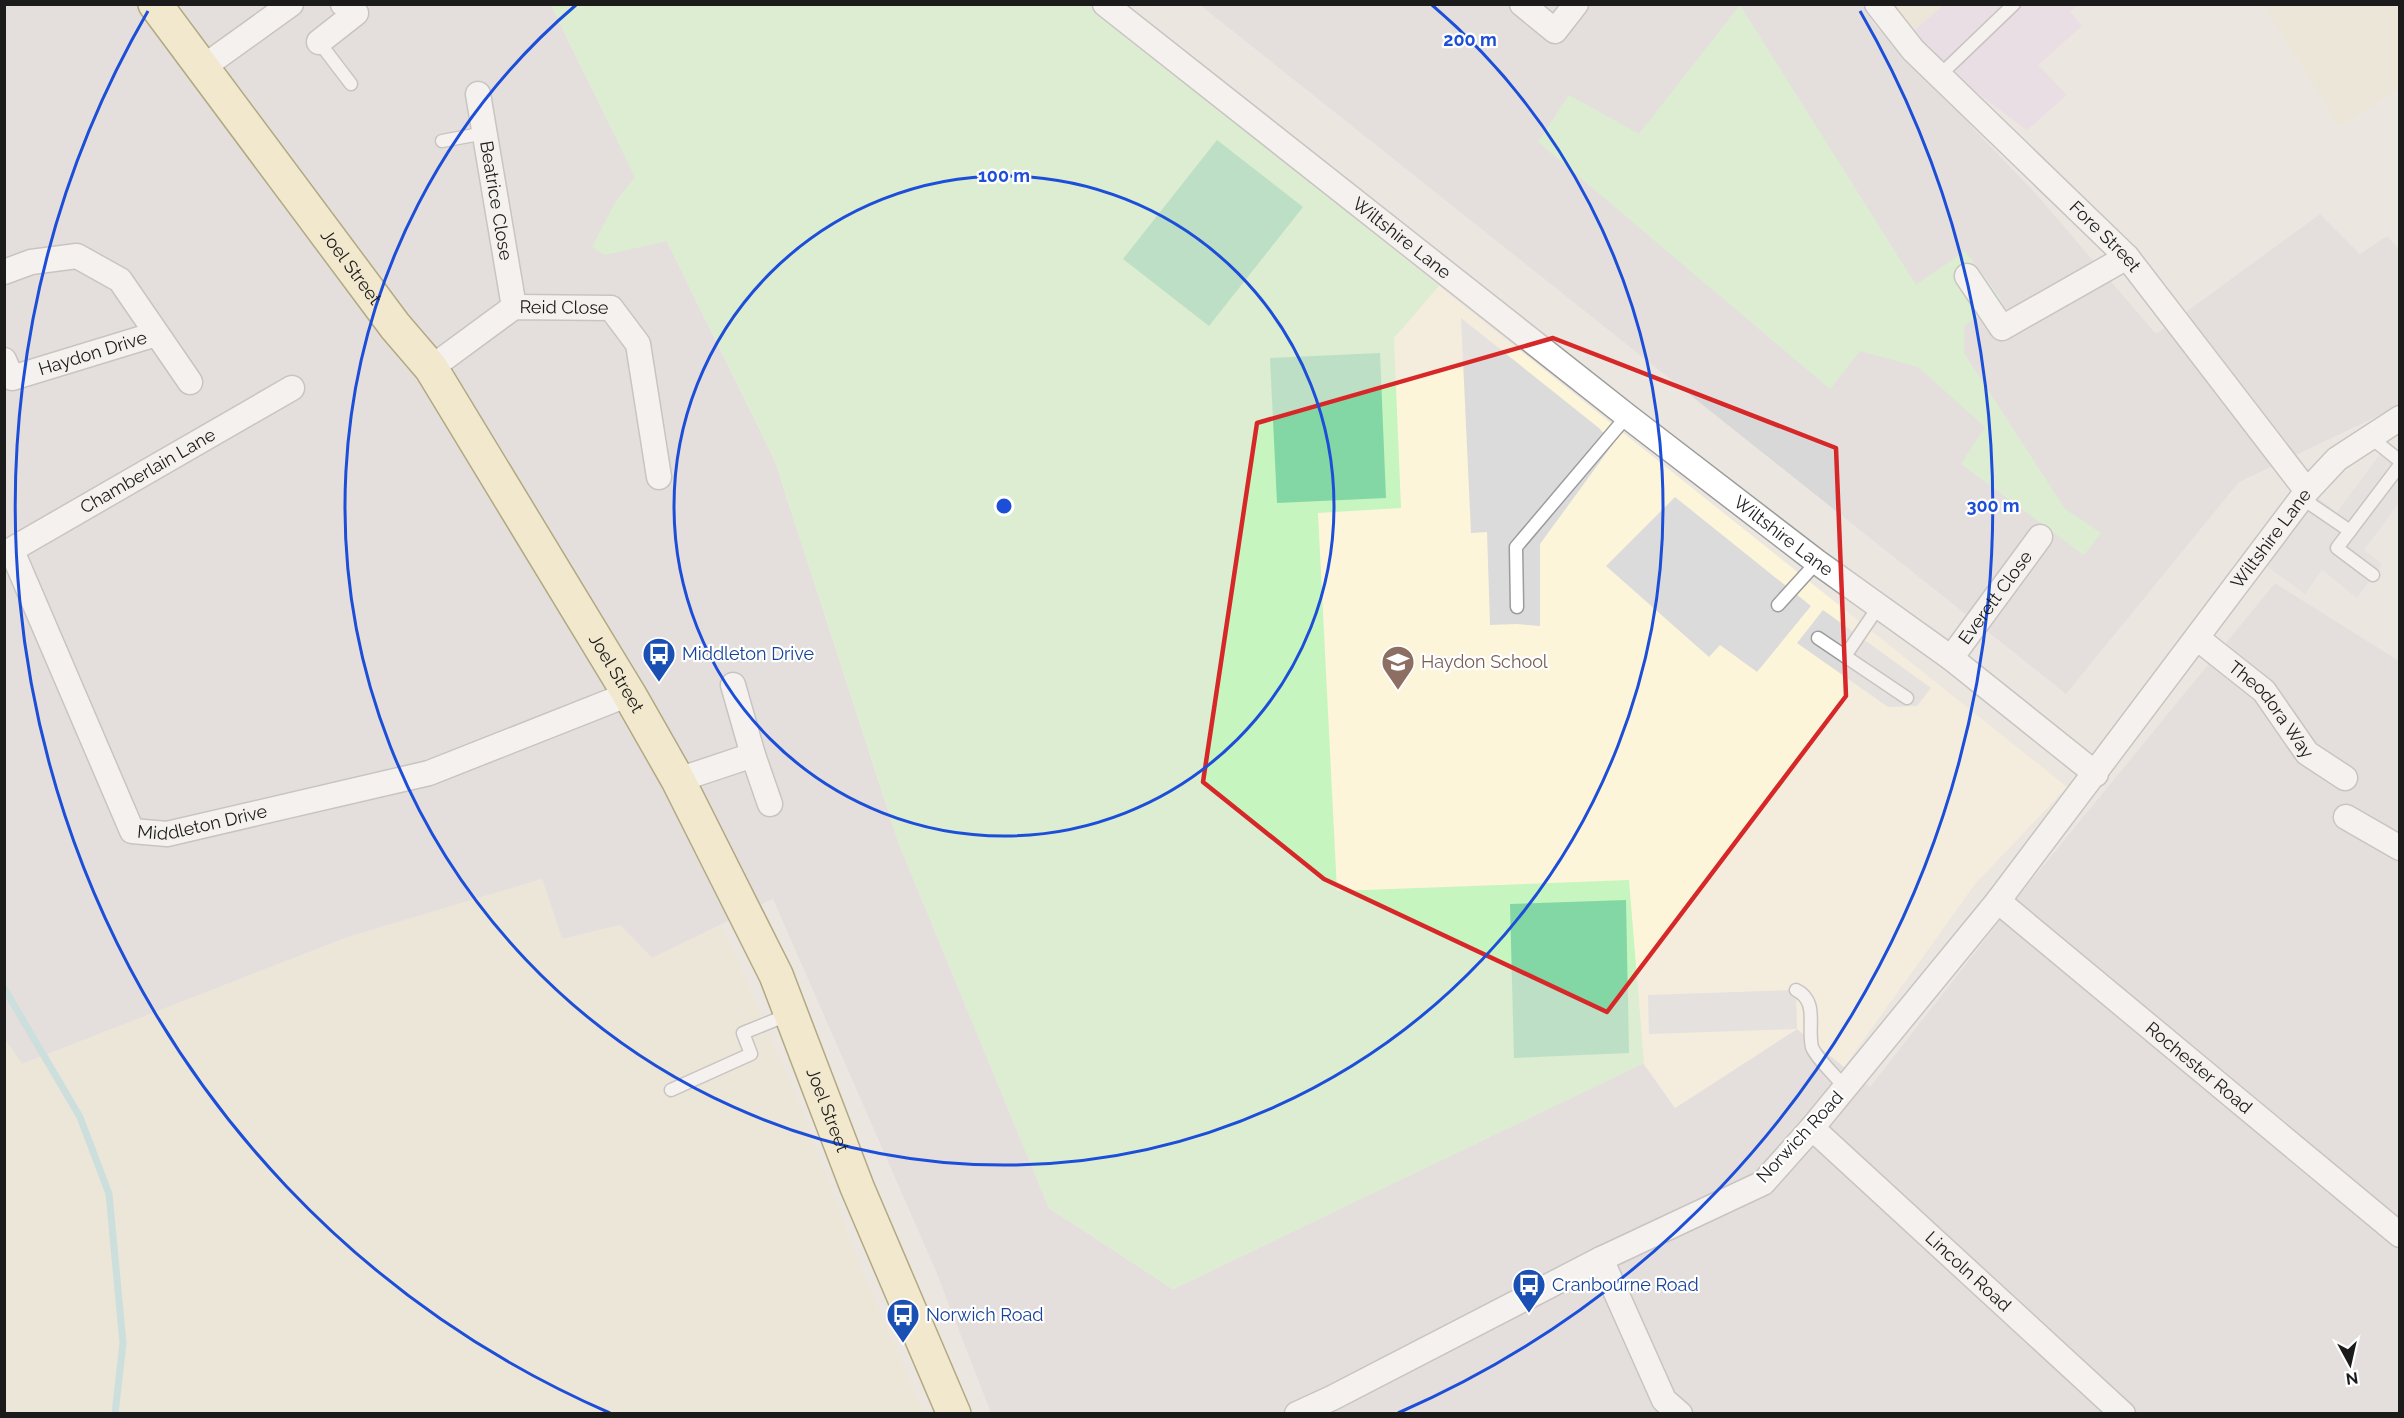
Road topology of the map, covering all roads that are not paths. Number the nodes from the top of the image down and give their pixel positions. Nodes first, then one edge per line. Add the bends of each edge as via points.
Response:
1 (155, 4) edge
2 (291, 4) edge
3 (343, 4) edge
4 (1105, 4) edge
5 (1522, 4) edge
6 (1576, 4) edge
7 (1876, 4) edge
8 (2014, 4) edge
9 (319, 42) joint
10 (202, 68) junction
11 (1939, 76) junction
12 (351, 84) dead end
13 (478, 94) dead end
14 (485, 134) junction
15 (442, 141) dead end
16 (2127, 257) junction
17 (4, 272) edge
18 (1967, 276) dead end
19 (514, 307) junction
20 (156, 334) junction
21 (4, 360) edge
22 (431, 368) junction
23 (190, 382) dead end
24 (292, 388) dead end
25 (1627, 416) junction
26 (2400, 418) edge
27 (2370, 437) junction
28 (2400, 463) edge
29 (659, 477) dead end
30 (2305, 495) junction
31 (2350, 531) junction
32 (2040, 537) dead end
33 (8, 553) edge
34 (1817, 562) junction
35 (2373, 575) dead end
36 (1778, 605) dead end
37 (1879, 606) junction
38 (1517, 607) dead end
39 (1818, 638) dead end
40 (2197, 638) junction
41 (1845, 656) junction
42 (1951, 658) junction
43 (733, 685) dead end
44 (629, 694) junction
45 (1907, 698) dead end
46 (753, 755) junction
47 (2096, 774) junction
48 (2345, 778) dead end
49 (678, 780) junction
50 (770, 804) dead end
51 (2346, 817) dead end
52 (2400, 848) edge
53 (1998, 901) junction
54 (1796, 990) dead end
55 (791, 1013) junction
56 (1845, 1088) junction
57 (671, 1090) dead end
58 (1812, 1128) junction
59 (2400, 1235) edge
60 (1601, 1259) junction
61 (1335, 1406) edge
62 (954, 1413) edge
63 (1297, 1413) edge
64 (1680, 1413) edge
65 (2123, 1413) edge

1 - 10 main road, Joel Street
2 - 10 street
3 - 9 street via 356,13
4 - 25 street, Wiltshire Lane
5 - 6 street via 1556,31
7 - 11 street, Fore Street via 1913,51
8 - 11 lane
9 - 12 lane
10 - 22 main road, Joel Street via 395,326
11 - 16 street, Fore Street
13 - 14 street, Beatrice Close
14 - 15 lane
14 - 19 street, Beatrice Close
16 - 18 street via 2002,328
16 - 30 street, Fore Street
17 - 20 street, Haydon Drive via 31,262 77,256 120,280
19 - 22 street, Reid Close
19 - 29 street, Reid Close via 611,308 638,344
20 - 21 street, Haydon Drive via 12,378
20 - 23 street, Haydon Drive
22 - 44 main road, Joel Street
24 - 33 street, Chamberlain Lane
25 - 34 street, Wiltshire Lane
25 - 38 lane via 1515,548
26 - 27 street, Wiltshire Lane
27 - 28 lane
27 - 30 street, Wiltshire Lane via 2337,459
28 - 31 lane
30 - 31 lane
30 - 40 street, Wiltshire Lane
31 - 35 lane via 2337,548
32 - 42 street, Everett Close
33 - 44 street, Middleton Drive via 132,831 167,834 429,773
34 - 36 lane
34 - 37 street, Wiltshire Lane
37 - 41 lane
37 - 42 street, Wiltshire Lane
39 - 41 lane
40 - 47 street, Wiltshire Lane
40 - 48 street, Theodora Way via 2264,691 2307,753
41 - 45 lane
42 - 47 street, Wiltshire Lane
43 - 46 street
44 - 49 main road, Joel Street
46 - 49 street
46 - 50 street
47 - 53 street, Norwich Road
49 - 55 main road, Joel Street via 776,975
51 - 52 street
53 - 56 street, Norwich Road
53 - 59 street, Rochester Road
54 - 56 lane via 1805,994 1809,1002 1812,1048
55 - 57 lane via 743,1033 751,1054
55 - 62 main road, Joel Street via 856,1187
56 - 58 street, Norwich Road
58 - 60 street, Norwich Road via 1762,1183
58 - 65 street, Lincoln Road
60 - 61 street, Norwich Road
60 - 64 street via 1664,1400
61 - 63 street, Norwich Road

